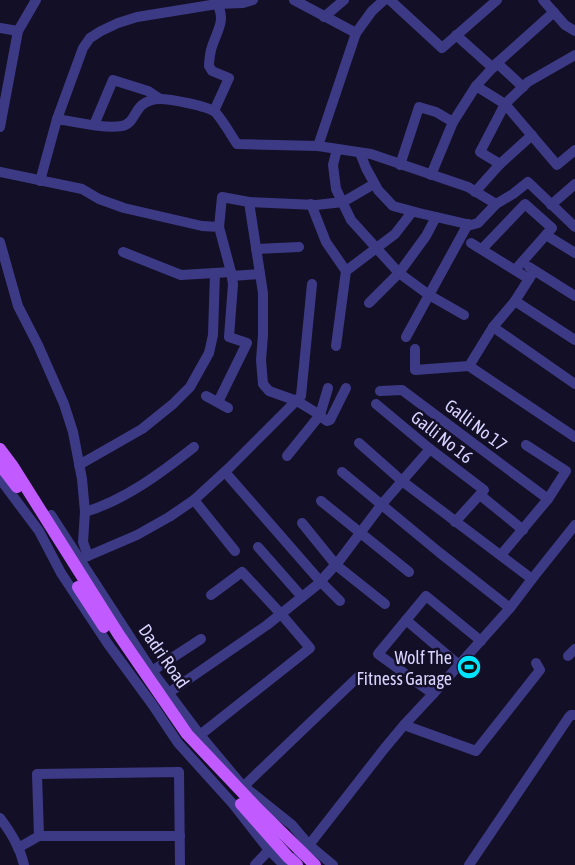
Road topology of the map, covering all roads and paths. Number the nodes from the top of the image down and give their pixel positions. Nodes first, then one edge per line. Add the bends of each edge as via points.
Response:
1 (36, 0) edge
2 (253, 0) edge
3 (294, 0) edge
4 (344, 0) edge
5 (384, 0) edge
6 (390, 0) edge
7 (497, 0) edge
8 (542, 0) edge
9 (215, 2) edge
10 (554, 12) junction
11 (324, 17) junction
12 (0, 28) edge
13 (575, 31) edge
14 (18, 32) junction
15 (356, 33) junction
16 (456, 35) junction
17 (575, 55) edge
18 (495, 66) junction
19 (476, 86) junction
20 (523, 87) junction
21 (160, 99) junction
22 (505, 104) junction
23 (214, 111) junction
24 (57, 119) junction
25 (453, 122) junction
26 (94, 125) junction
27 (0, 127) edge
28 (532, 135) junction
29 (318, 146) junction
30 (337, 149) junction
31 (575, 150) edge
32 (360, 153) junction
33 (500, 164) junction
34 (400, 165) junction
35 (0, 172) edge
36 (431, 175) junction
37 (40, 180) junction
38 (374, 184) junction
39 (575, 184) edge
40 (475, 192) junction
41 (250, 202) junction
42 (343, 202) junction
43 (311, 204) junction
44 (496, 204) junction
45 (551, 205) junction
46 (412, 212) junction
47 (436, 217) junction
48 (468, 224) junction
49 (575, 226) edge
50 (219, 227) junction
51 (546, 235) junction
52 (0, 242) edge
53 (472, 243) dead end
54 (299, 247) dead end
55 (376, 248) junction
56 (256, 249) junction
57 (482, 249) junction
58 (124, 252) dead end
59 (575, 253) edge
60 (522, 262) junction
61 (515, 270) junction
62 (346, 271) junction
63 (215, 273) junction
64 (399, 273) junction
65 (232, 274) junction
66 (260, 274) junction
67 (531, 275) junction
68 (312, 284) dead end
69 (428, 295) junction
70 (575, 296) edge
71 (515, 301) junction
72 (369, 303) dead end
73 (464, 315) dead end
74 (493, 327) junction
75 (406, 337) dead end
76 (575, 340) edge
77 (336, 346) dead end
78 (415, 349) dead end
79 (469, 366) junction
80 (575, 384) edge
81 (328, 388) dead end
82 (346, 388) dead end
83 (380, 391) dead end
84 (206, 396) dead end
85 (297, 401) junction
86 (218, 402) junction
87 (376, 404) dead end
88 (228, 408) dead end
89 (320, 415) junction
90 (575, 437) edge
91 (0, 440) edge
92 (359, 443) dead end
93 (526, 445) dead end
94 (194, 447) dead end
95 (0, 449) edge
96 (430, 449) junction
97 (288, 456) dead end
98 (0, 465) edge
99 (79, 465) junction
100 (224, 472) junction
101 (342, 472) dead end
102 (0, 479) edge
103 (402, 481) junction
104 (480, 495) junction
105 (548, 499) junction
106 (194, 500) junction
107 (321, 501) dead end
108 (382, 504) junction
109 (85, 512) junction
110 (455, 522) junction
111 (302, 523) dead end
112 (575, 525) edge
113 (523, 530) junction
114 (360, 533) junction
115 (70, 545) junction
116 (258, 548) dead end
117 (235, 552) dead end
118 (501, 555) junction
119 (52, 556) junction
120 (83, 558) junction
121 (336, 565) junction
122 (409, 572) dead end
123 (532, 579) junction
124 (320, 581) junction
125 (211, 595) dead end
126 (302, 597) junction
127 (340, 601) dead end
128 (385, 604) dead end
129 (510, 608) junction
130 (281, 614) junction
131 (406, 620) junction
132 (201, 639) dead end
133 (481, 641) junction
134 (536, 663) dead end
135 (460, 665) junction
136 (152, 670) junction
137 (360, 675) dead end
138 (169, 693) junction
139 (433, 694) junction
140 (152, 704) junction
141 (575, 715) edge
142 (404, 725) junction
143 (200, 735) junction
144 (244, 786) junction
145 (0, 818) edge
146 (39, 836) junction
147 (180, 836) junction
148 (309, 844) junction
149 (18, 848) junction
150 (270, 850) junction
151 (24, 865) edge
152 (180, 865) edge
153 (255, 865) edge
154 (284, 865) edge
155 (288, 865) edge
156 (297, 865) edge
157 (315, 865) edge
158 (333, 865) edge
159 (469, 865) edge

1 - 14 street
2 - 9 street
3 - 11 street
4 - 11 street
5 - 15 street
6 - 16 street via 442,48
7 - 16 street
8 - 10 street
9 - 23 street via 221,22 208,66 229,78
9 - 24 street via 118,23 90,38 83,48
10 - 13 street
10 - 18 street
11 - 15 street
12 - 14 street
14 - 27 street
15 - 29 street
16 - 18 street
17 - 20 street
18 - 19 street
18 - 20 street
19 - 22 street
19 - 25 street
20 - 22 street
21 - 23 street
21 - 26 street via 143,104 126,125
21 - 26 street via 148,91 113,80
22 - 28 street
22 - 33 street via 480,152
23 - 29 street via 237,144
24 - 26 street
24 - 37 street
25 - 34 street via 419,107
25 - 36 street
28 - 31 street via 557,165
28 - 33 street
29 - 30 street
30 - 32 street
30 - 42 street via 333,165 336,188
32 - 34 street
32 - 38 street
33 - 40 street
34 - 36 street
35 - 37 street
36 - 40 street
37 - 50 street via 82,189 124,208
38 - 42 street
38 - 46 street via 393,206
39 - 45 street
40 - 44 street
41 - 43 street
41 - 50 street via 221,197
41 - 56 street
42 - 43 street
42 - 55 street via 351,220
43 - 62 street via 326,242
44 - 45 street via 528,182
44 - 48 street via 478,224
45 - 49 street
46 - 47 street
46 - 55 street via 395,234
47 - 48 street
47 - 64 street
48 - 69 street
50 - 65 street
51 - 57 street via 552,228 524,204
51 - 59 street
51 - 60 street
52 - 99 street via 18,306 64,404
53 - 57 street
54 - 56 street
55 - 62 street
55 - 64 street
56 - 66 street
57 - 61 street
58 - 63 street via 180,275
60 - 61 street
60 - 67 street
61 - 67 street
62 - 77 street
63 - 65 street
63 - 99 street via 213,335 209,353 190,387 142,429
64 - 69 street
64 - 72 street
65 - 66 street
65 - 86 street via 229,337 247,343
66 - 85 street via 263,384 269,391
67 - 70 street
67 - 71 street
68 - 85 street via 301,396
69 - 73 street
69 - 75 street
71 - 74 street
71 - 76 street
74 - 79 street
74 - 80 street
78 - 79 street via 415,370
79 - 90 street
81 - 89 street
82 - 89 street via 330,420
83 - 105 street, Galli No 17 via 402,390
84 - 86 street
85 - 89 street
85 - 100 street
86 - 88 street
87 - 96 street, Galli No 16
89 - 97 street
91 - 115 street, Dadri Road
92 - 103 street
93 - 105 street via 566,471
94 - 109 street via 138,487 110,503
95 - 157 main road, bridge via 118,635 187,734
96 - 103 street
96 - 104 street, Galli No 16 via 484,490
98 - 156 main road, bridge via 28,501 91,608 176,730
99 - 109 street
100 - 106 street
100 - 124 street
101 - 108 street
102 - 119 street via 39,532
103 - 108 street
103 - 110 street
104 - 110 street
104 - 113 street
105 - 113 street
106 - 117 street
106 - 120 street via 169,518
107 - 114 street
108 - 114 street
108 - 129 street
109 - 120 street
110 - 118 street
111 - 121 street
112 - 123 street
113 - 118 street
114 - 121 street
114 - 122 street
115 - 119 street
115 - 120 street, Dadri Road
116 - 126 street
118 - 123 street
119 - 140 street via 108,644
120 - 136 street, Dadri Road
121 - 124 street
121 - 128 street
123 - 129 street
124 - 126 street
124 - 127 street
125 - 130 street via 242,572
126 - 130 street
129 - 133 street
130 - 138 street
130 - 143 street via 310,648
131 - 133 street via 426,596
131 - 135 street
131 - 139 street via 378,654
132 - 136 street
133 - 135 street
134 - 142 street via 540,670 476,752
135 - 139 street
136 - 138 street, Dadri Road
137 - 144 street
138 - 140 street
138 - 143 street, Dadri Road
139 - 142 street
140 - 150 street via 178,743
141 - 159 street via 568,717
142 - 148 street
143 - 144 street, Dadri Road
144 - 148 street, Dadri Road via 292,825
145 - 149 street
146 - 147 street
146 - 147 street via 37,774 179,772
146 - 149 street
147 - 152 street
148 - 155 street
148 - 158 street, Dadri Road
149 - 151 street
150 - 153 street
150 - 154 street

